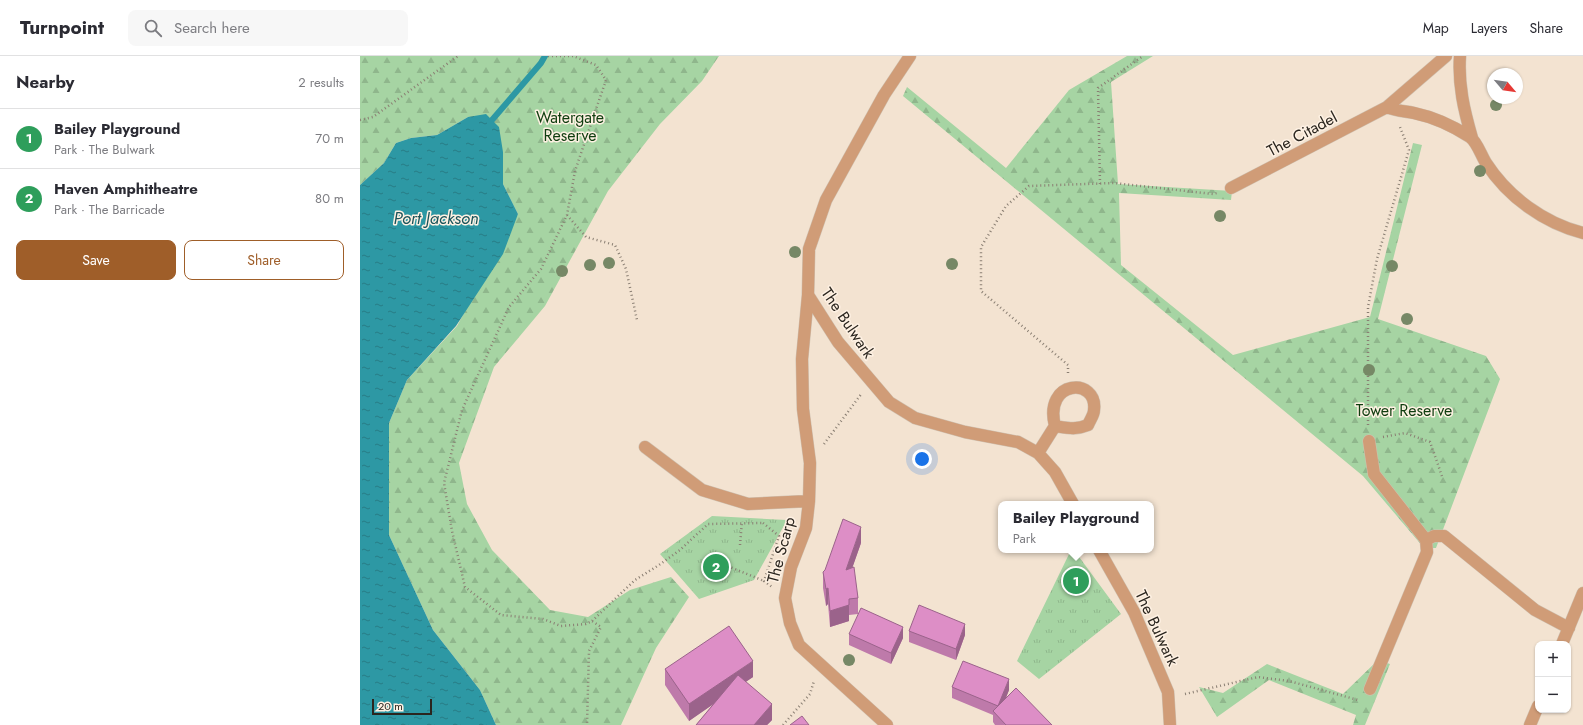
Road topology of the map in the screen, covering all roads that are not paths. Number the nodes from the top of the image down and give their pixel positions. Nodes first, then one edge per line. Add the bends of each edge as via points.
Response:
1 (910, 56) edge
2 (1446, 56) edge
3 (1460, 56) edge
4 (1390, 108) junction
5 (1472, 138) junction
6 (1231, 188) road end
7 (1583, 233) edge
8 (808, 295) junction
9 (1055, 426) junction
10 (1368, 441) road end
11 (645, 447) dead end
12 (1038, 453) junction
13 (809, 501) junction
14 (1071, 501) edge
15 (1426, 540) junction
16 (1101, 553) edge
17 (1583, 593) edge
18 (1569, 628) junction
19 (1563, 641) edge
20 (1370, 689) road end
21 (1535, 713) edge
22 (887, 725) edge
23 (1170, 725) edge
24 (1530, 725) edge

1 - 8 street, The Bulwark via 884,95 826,200 809,249
2 - 4 street, The Citadel
3 - 5 street via 1462,102
4 - 5 street via 1438,120
4 - 6 street, The Citadel
5 - 7 street via 1486,164 1507,189 1527,207 1564,229
8 - 12 street, The Bulwark via 838,342 889,402 915,418 965,432 1018,442
8 - 13 street, The Scarp via 802,359 803,409 810,463
9 - 9 street via 1052,414 1055,401 1061,393 1075,387 1086,390 1093,399 1094,411 1088,425 1071,429
9 - 12 street
10 - 15 street via 1374,474
11 - 13 street via 702,490 744,503
12 - 14 street, The Bulwark via 1056,472
13 - 22 street, The Scarp via 806,528 791,567 786,597 790,623 799,645
15 - 18 street via 1434,536 1444,536 1535,610
15 - 20 street via 1427,552
16 - 23 street, The Bulwark via 1134,612 1168,692
17 - 18 street
18 - 19 street
21 - 24 street

